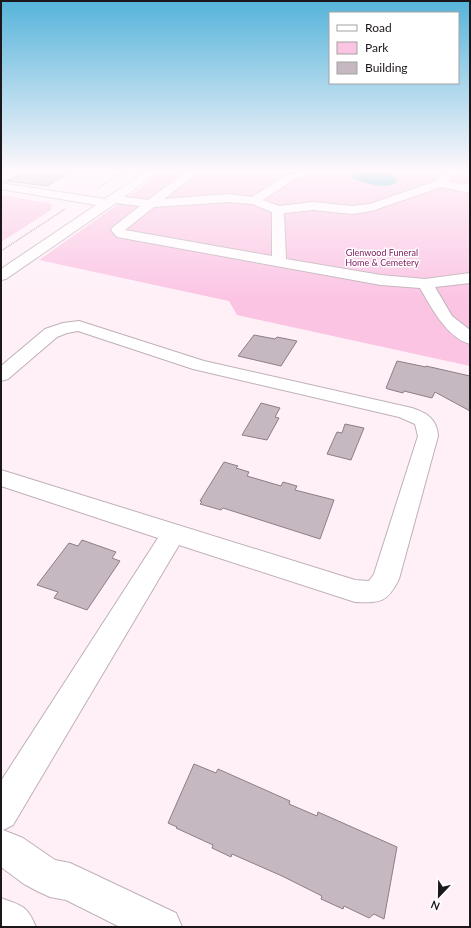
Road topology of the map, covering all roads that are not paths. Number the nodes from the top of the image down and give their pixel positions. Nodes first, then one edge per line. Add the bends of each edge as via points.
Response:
1 (94, 212) edge
2 (141, 212) edge
3 (278, 212) edge
4 (279, 262) junction
5 (1, 276) edge
6 (470, 278) edge
7 (424, 284) junction
8 (470, 339) edge
9 (1, 375) edge
10 (1, 478) edge
11 (172, 534) junction
12 (1, 813) edge
13 (1, 847) edge
14 (1, 917) edge
15 (16, 927) edge
16 (162, 927) edge

1 - 5 street
2 - 4 street via 118,230 122,234
3 - 4 street
4 - 7 street via 374,279
6 - 7 street
7 - 8 street via 446,319
9 - 11 street via 51,334 63,328 79,326 199,365 405,412 421,418 428,426 428,436 386,579 375,592 355,591
10 - 11 street
11 - 12 street
13 - 16 street via 50,878 70,882
14 - 15 street

